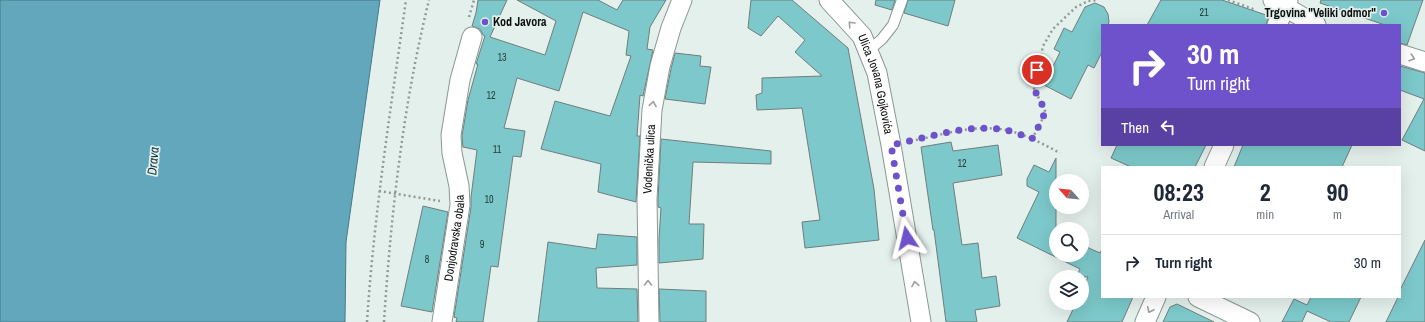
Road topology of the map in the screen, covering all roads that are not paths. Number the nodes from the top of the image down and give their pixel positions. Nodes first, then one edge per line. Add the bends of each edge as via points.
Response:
1 (682, 0) edge
2 (829, 0) edge
3 (902, 0) edge
4 (1282, 2) edge
5 (1277, 24) edge
6 (1314, 24) edge
7 (472, 37) dead end
8 (868, 51) junction
9 (1401, 54) edge
10 (1425, 62) edge
11 (1224, 146) edge
12 (1214, 166) edge
13 (1156, 298) edge
14 (1200, 298) edge
15 (442, 322) edge
16 (648, 322) edge
17 (921, 322) edge
18 (1145, 322) edge
19 (1250, 322) edge

16 -> 1 street, Vodenička ulica via 648,199 652,110 660,66
8 -> 2 street, Ulica Jovana Gojkovića via 862,36
3 - 8 lane via 893,25
4 - 5 street
4 - 6 street via 1296,14
7 - 15 street, Donjodravska obala via 460,80 451,135 460,205
17 -> 8 street, Ulica Jovana Gojkovića via 877,73
9 -> 10 street
11 - 12 street
13 -> 18 street
14 - 19 street

